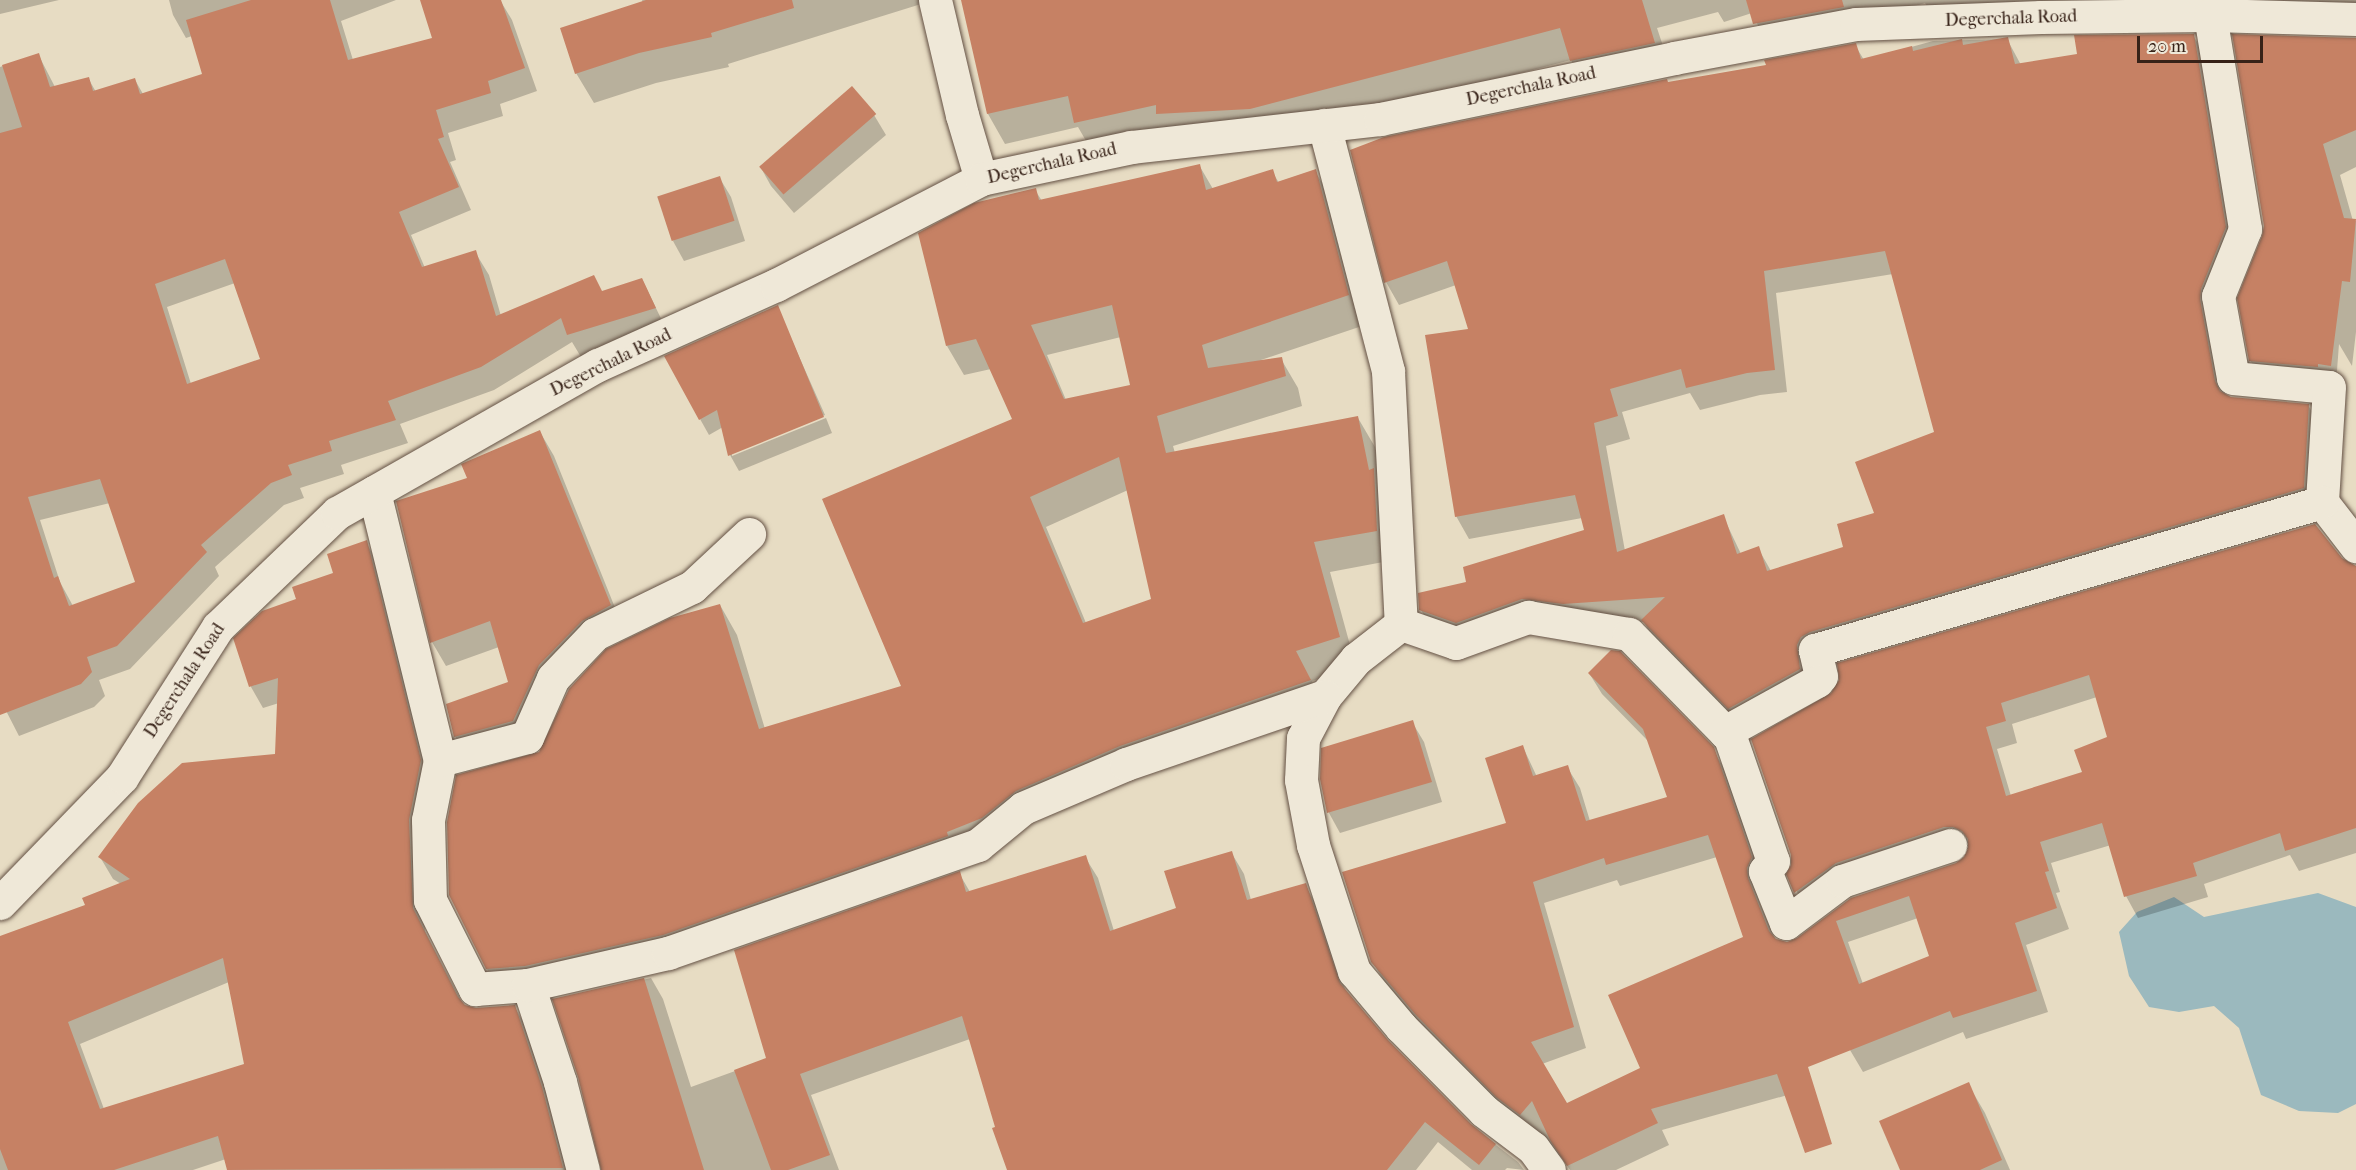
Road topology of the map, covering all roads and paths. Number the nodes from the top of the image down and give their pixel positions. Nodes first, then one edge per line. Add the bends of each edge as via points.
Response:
1 (935, 0) edge
2 (2210, 15) junction
3 (2356, 19) edge
4 (1324, 125) junction
5 (981, 179) junction
6 (374, 492) junction
7 (2322, 502) junction
8 (749, 534) dead end
9 (2356, 546) edge
10 (1401, 624) junction
11 (1325, 696) junction
12 (1725, 732) junction
13 (440, 760) junction
14 (1950, 845) dead end
15 (0, 903) edge
16 (528, 985) junction
17 (583, 1170) edge
18 (1549, 1170) edge

1 - 5 street
2 - 3 street, Degerchala Road
2 - 4 street, Degerchala Road via 1856,24 1380,119
2 - 7 street via 2245,229 2218,296 2233,378 2329,387
4 - 5 street, Degerchala Road via 1131,147
4 - 10 street via 1388,371
5 - 6 street, Degerchala Road via 776,285 598,365
6 - 13 street
6 - 15 street, Degerchala Road via 337,513 218,627 122,777
7 - 9 street
7 - 12 street via 1815,650 1821,676 1817,681
8 - 13 street via 692,587 595,634 553,678 527,737
10 - 11 street via 1356,659
10 - 12 street via 1456,643 1528,617 1629,634
11 - 16 street via 1126,764 1023,808 978,845 668,953
11 - 18 street via 1303,738 1301,780 1313,845 1354,971 1410,1036 1484,1111 1533,1148
12 - 14 street via 1773,861 1765,871 1786,923 1842,881
13 - 16 street via 428,820 430,900 475,989
16 - 17 street via 560,1082

